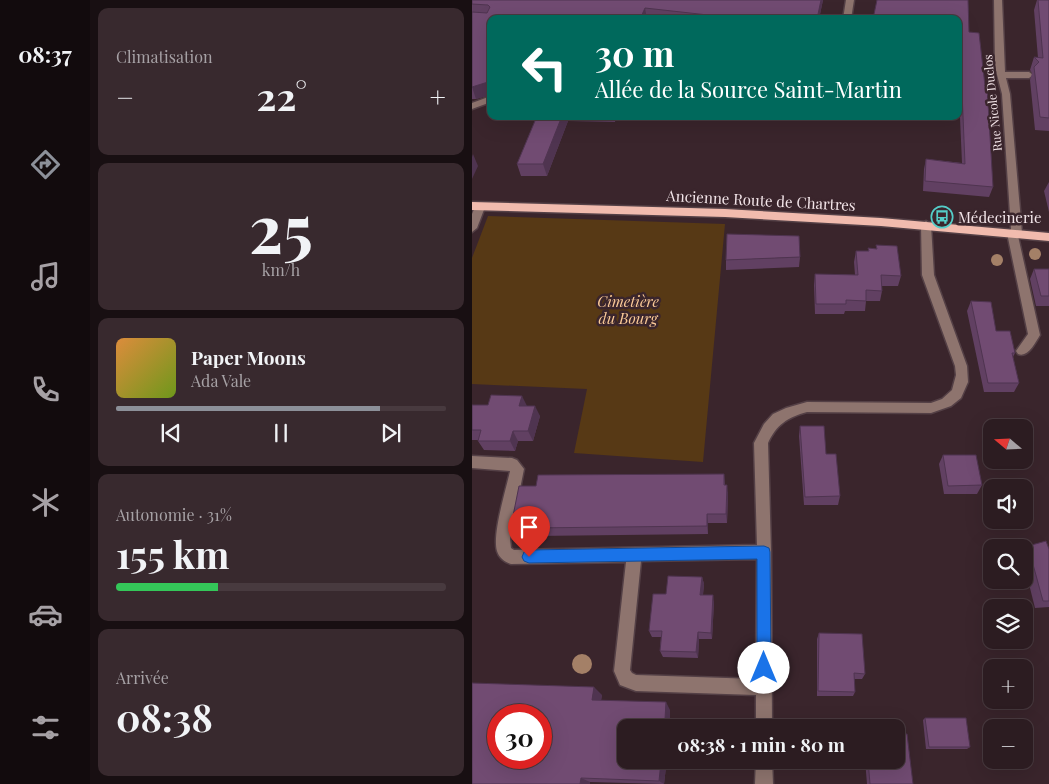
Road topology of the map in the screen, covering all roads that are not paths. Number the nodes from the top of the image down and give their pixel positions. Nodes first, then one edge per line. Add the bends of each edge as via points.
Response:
1 (850, 0) edge
2 (998, 0) edge
3 (847, 15) edge
4 (1001, 75) junction
5 (1030, 76) dead end
6 (487, 100) edge
7 (472, 106) edge
8 (476, 207) edge
9 (926, 226) junction
10 (472, 228) edge
11 (1014, 233) junction
12 (1048, 237) edge
13 (1022, 351) dead end
14 (472, 462) edge
15 (764, 552) junction
16 (634, 555) junction
17 (764, 687) junction
18 (764, 719) edge
19 (764, 769) edge
20 (764, 784) edge

1 - 3 street
2 - 4 street, Rue Nicole Duclos
4 - 5 street
4 - 11 street, Rue Nicole Duclos via 1006,94
6 - 7 street
8 - 9 main road, Ancienne Route de Chartres via 725,212
8 - 10 street
9 - 11 main road, Ancienne Route de Chartres
9 - 15 street via 928,275 961,366 964,379 960,390 953,400 931,408 807,407 773,421 761,443
11 - 12 main road, Ancienne Route de Chartres
11 - 13 street, Rue Nicole Duclos via 1034,335
14 - 16 street via 512,464 517,468 503,539 504,551 511,557
15 - 16 street
15 - 17 street
16 - 17 street via 622,671 626,679 636,683
17 - 18 street
19 - 20 street

